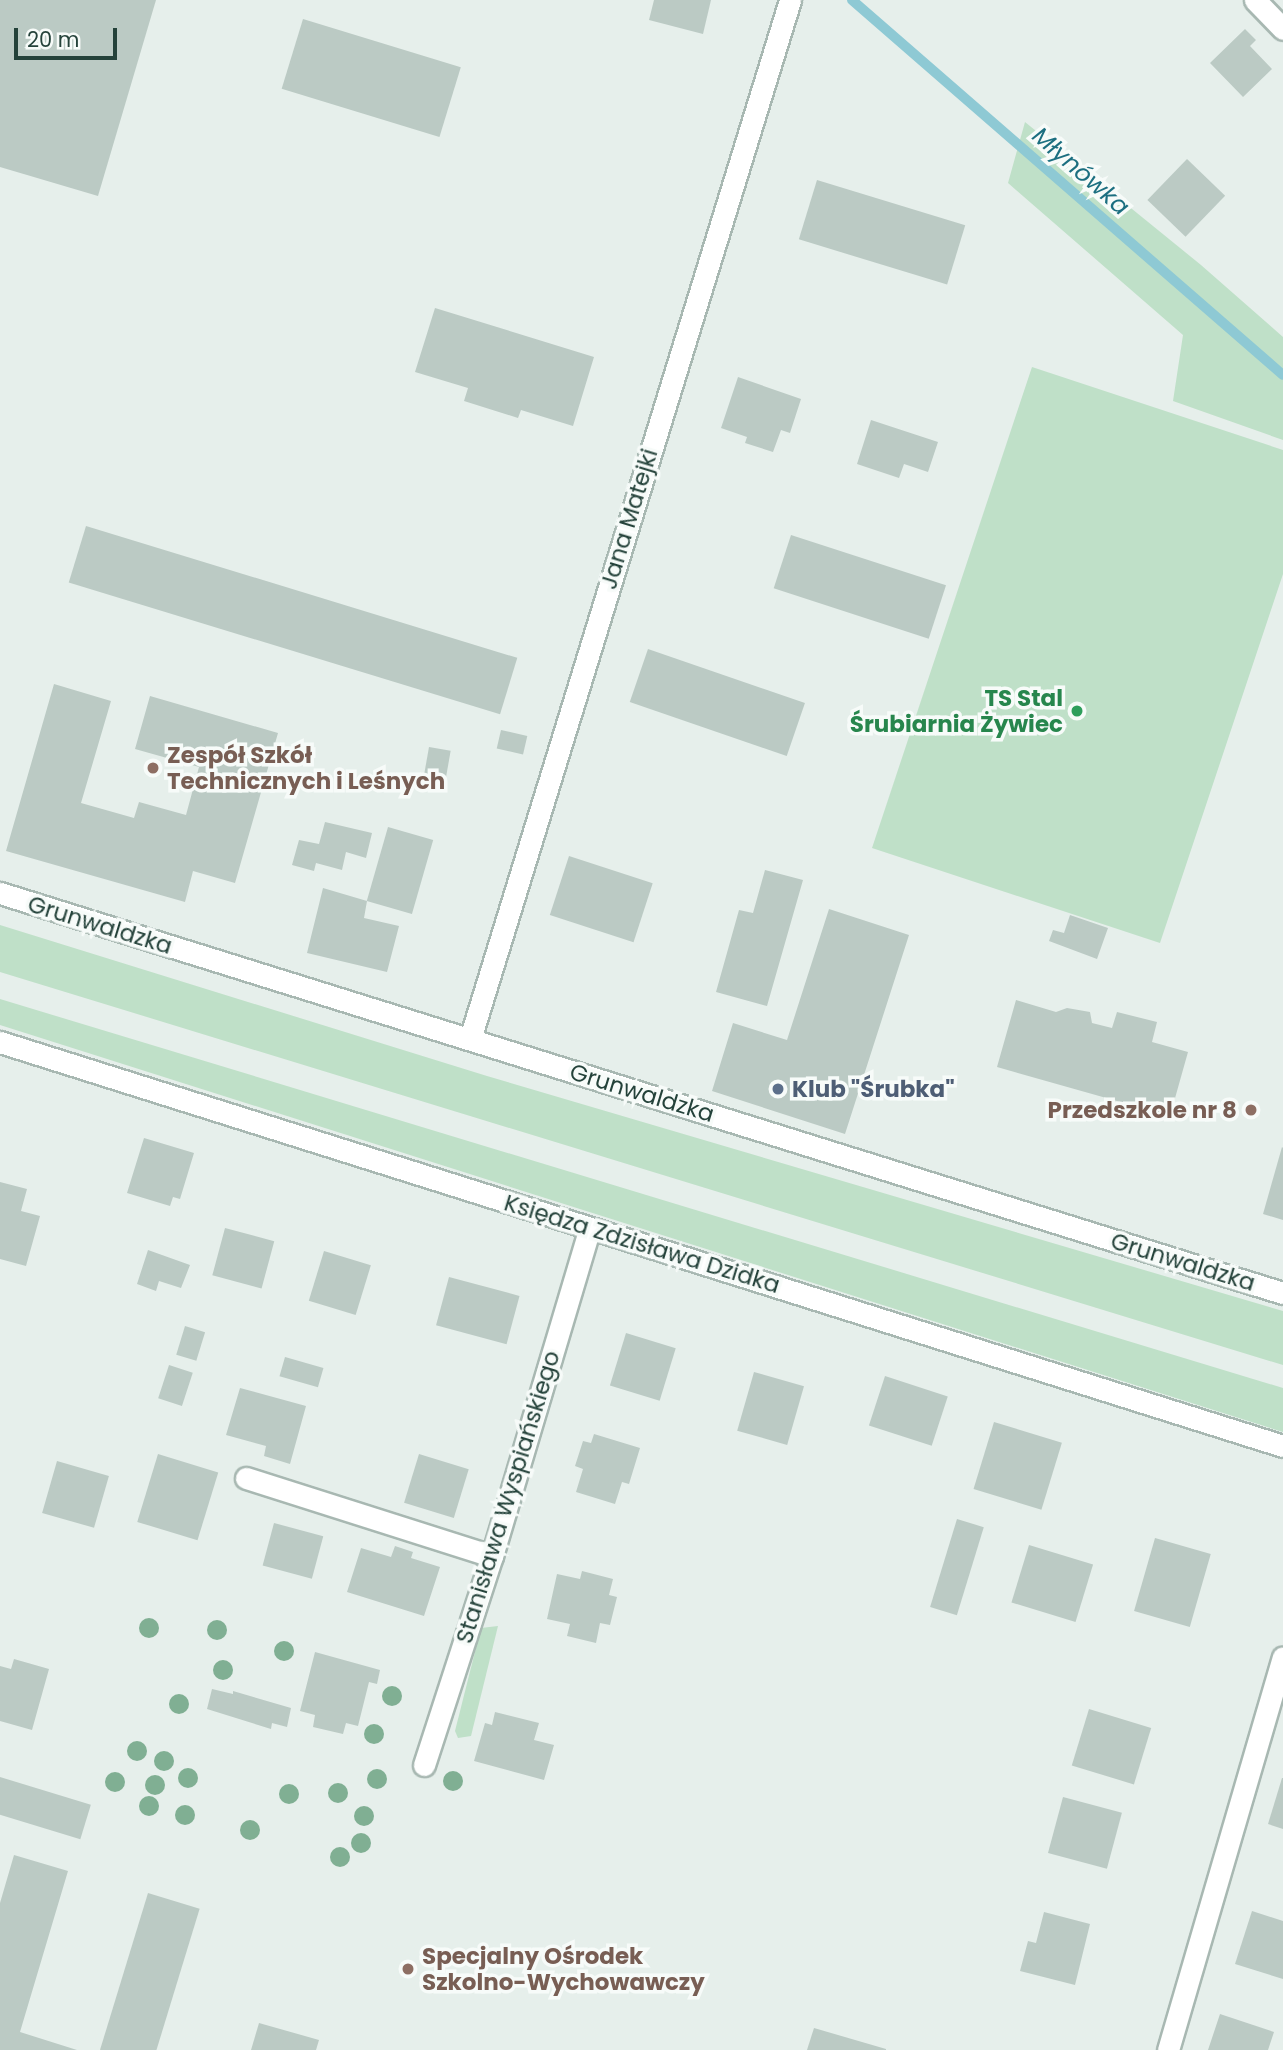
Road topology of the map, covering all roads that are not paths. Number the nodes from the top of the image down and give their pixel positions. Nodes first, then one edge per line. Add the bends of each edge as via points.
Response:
1 (790, 0) edge
2 (1255, 0) edge
3 (1283, 29) edge
4 (0, 893) edge
5 (470, 1039) junction
6 (0, 1042) edge
7 (590, 1228) junction
8 (1283, 1293) edge
9 (1283, 1446) edge
10 (246, 1478) dead end
11 (492, 1556) junction
12 (1283, 1658) edge
13 (1278, 1696) edge
14 (424, 1765) dead end
15 (1168, 2050) edge

1 - 5 street, Jana Matejki
2 - 3 street
4 - 5 street, Grunwaldzka
5 - 8 street, Grunwaldzka
6 - 7 street, Księdza Zdzisława Dzidka
7 - 9 street, Księdza Zdzisława Dzidka
7 - 11 street, Stanisława Wyspiańskiego
10 - 11 street
11 - 14 street, Stanisława Wyspiańskiego
12 - 13 street
13 - 15 street

